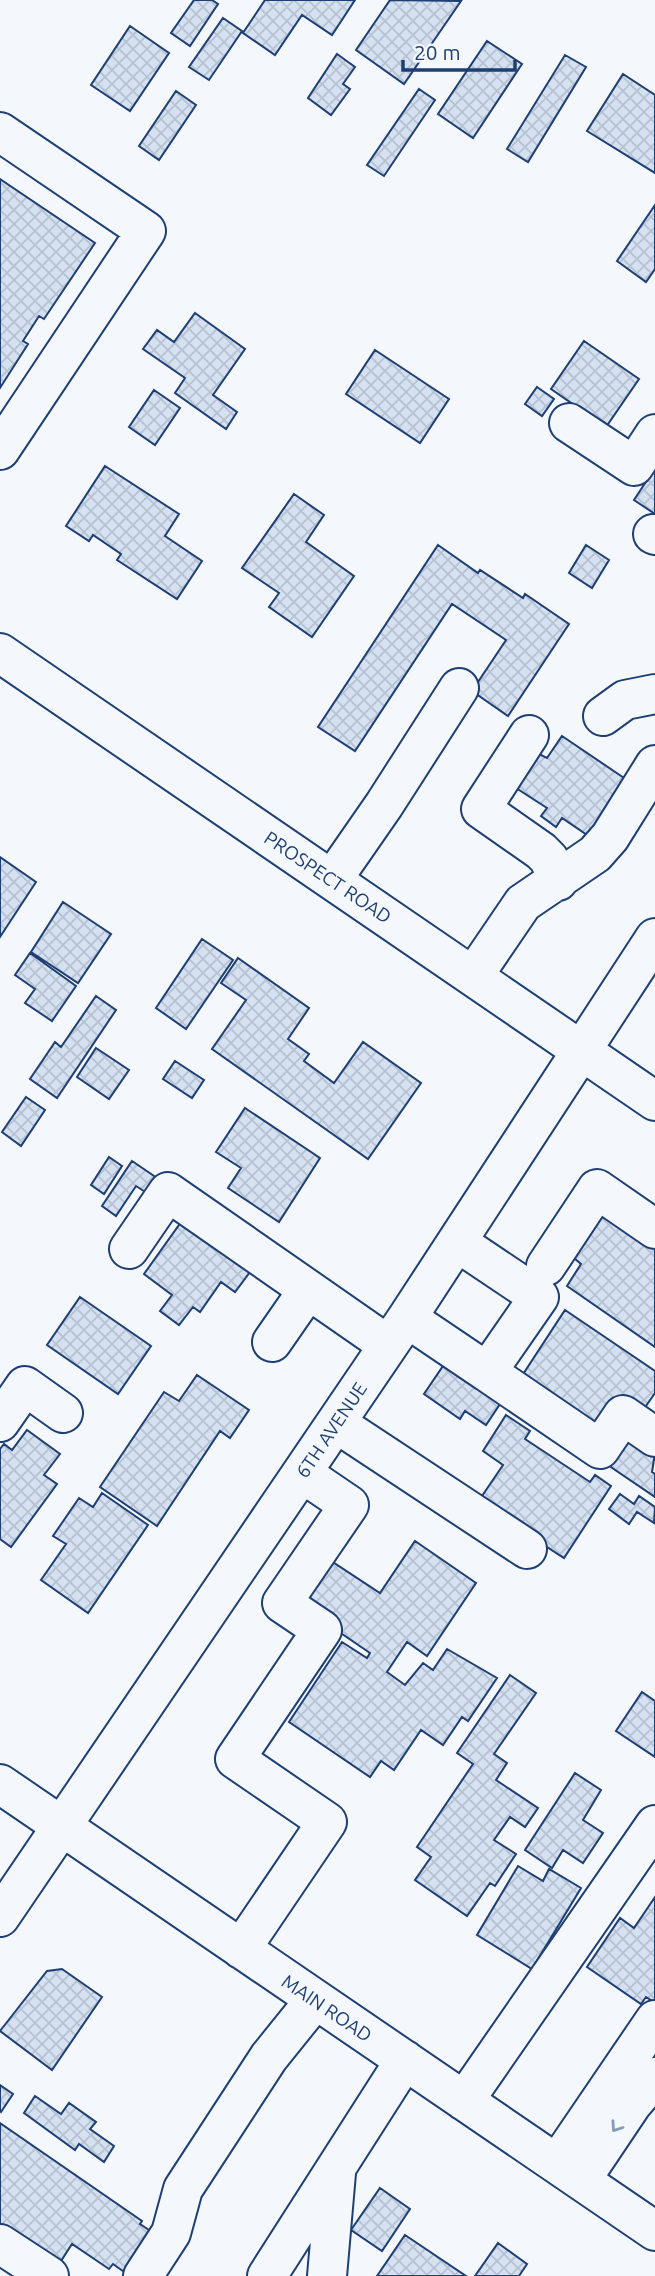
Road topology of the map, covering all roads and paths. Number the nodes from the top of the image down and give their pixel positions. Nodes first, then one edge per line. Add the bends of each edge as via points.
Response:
1 (0, 132) edge
2 (569, 423) dead end
3 (655, 434) edge
4 (0, 450) edge
5 (0, 653) edge
6 (459, 688) dead end
7 (655, 694) edge
8 (603, 716) dead end
9 (529, 735) dead end
10 (655, 765) edge
11 (332, 880) junction
12 (558, 881) junction
13 (655, 938) edge
14 (474, 975) junction
15 (581, 1051) junction
16 (655, 1101) edge
17 (655, 1229) edge
18 (457, 1242) junction
19 (129, 1249) dead end
20 (546, 1266) dead end
21 (308, 1290) junction
22 (397, 1331) junction
23 (272, 1342) dead end
24 (487, 1372) junction
25 (63, 1413) dead end
26 (0, 1422) edge
27 (336, 1423) junction
28 (655, 1437) edge
29 (302, 1473) junction
30 (527, 1549) dead end
31 (0, 1784) edge
32 (655, 1825) edge
33 (62, 1827) junction
34 (0, 1917) edge
35 (241, 1949) junction
36 (315, 2000) junction
37 (655, 2020) edge
38 (405, 2060) junction
39 (655, 2077) edge
40 (464, 2101) junction
41 (336, 2167) junction
42 (569, 2172) junction
43 (655, 2231) edge
44 (0, 2244) edge
45 (48, 2276) edge
46 (143, 2276) edge
47 (267, 2276) edge
48 (327, 2276) edge

1 - 4 street via 146,231
2 - 3 street via 634,467
5 - 11 street, PROSPECT ROAD
6 - 11 street
7 - 8 street via 625,700
9 - 12 street via 481,809 541,850
10 - 12 street via 610,837
11 - 14 street, PROSPECT ROAD
12 - 14 street via 523,903
13 - 15 street, 6TH AVENUE
14 - 15 street, PROSPECT ROAD
15 - 16 street, PROSPECT ROAD
15 - 18 street, 6TH AVENUE
17 - 20 street via 597,1189
18 - 22 street, 6TH AVENUE
18 - 24 street via 539,1297
19 - 21 street via 168,1192
21 - 22 street
21 - 23 street
22 - 24 street
22 - 27 street, 6TH AVENUE
24 - 28 street via 600,1448 623,1415
25 - 26 street via 25,1386
27 - 29 street, 6TH AVENUE
27 - 30 street
29 - 33 street, 6TH AVENUE
29 - 35 street via 349,1505 282,1603 322,1630 235,1759 327,1822
31 - 33 street, MAIN ROAD
32 - 40 street
33 - 34 street, 6TH AVENUE
33 - 35 street, MAIN ROAD
35 - 36 street, MAIN ROAD
36 - 38 street, MAIN ROAD
36 - 46 street via 270,2057 183,2189 172,2233
37 - 42 street
38 - 40 street, MAIN ROAD
38 - 41 street
39 -> 42 street
40 - 42 street, MAIN ROAD
41 - 47 street
41 - 48 street
42 - 43 street, MAIN ROAD
44 - 45 street

